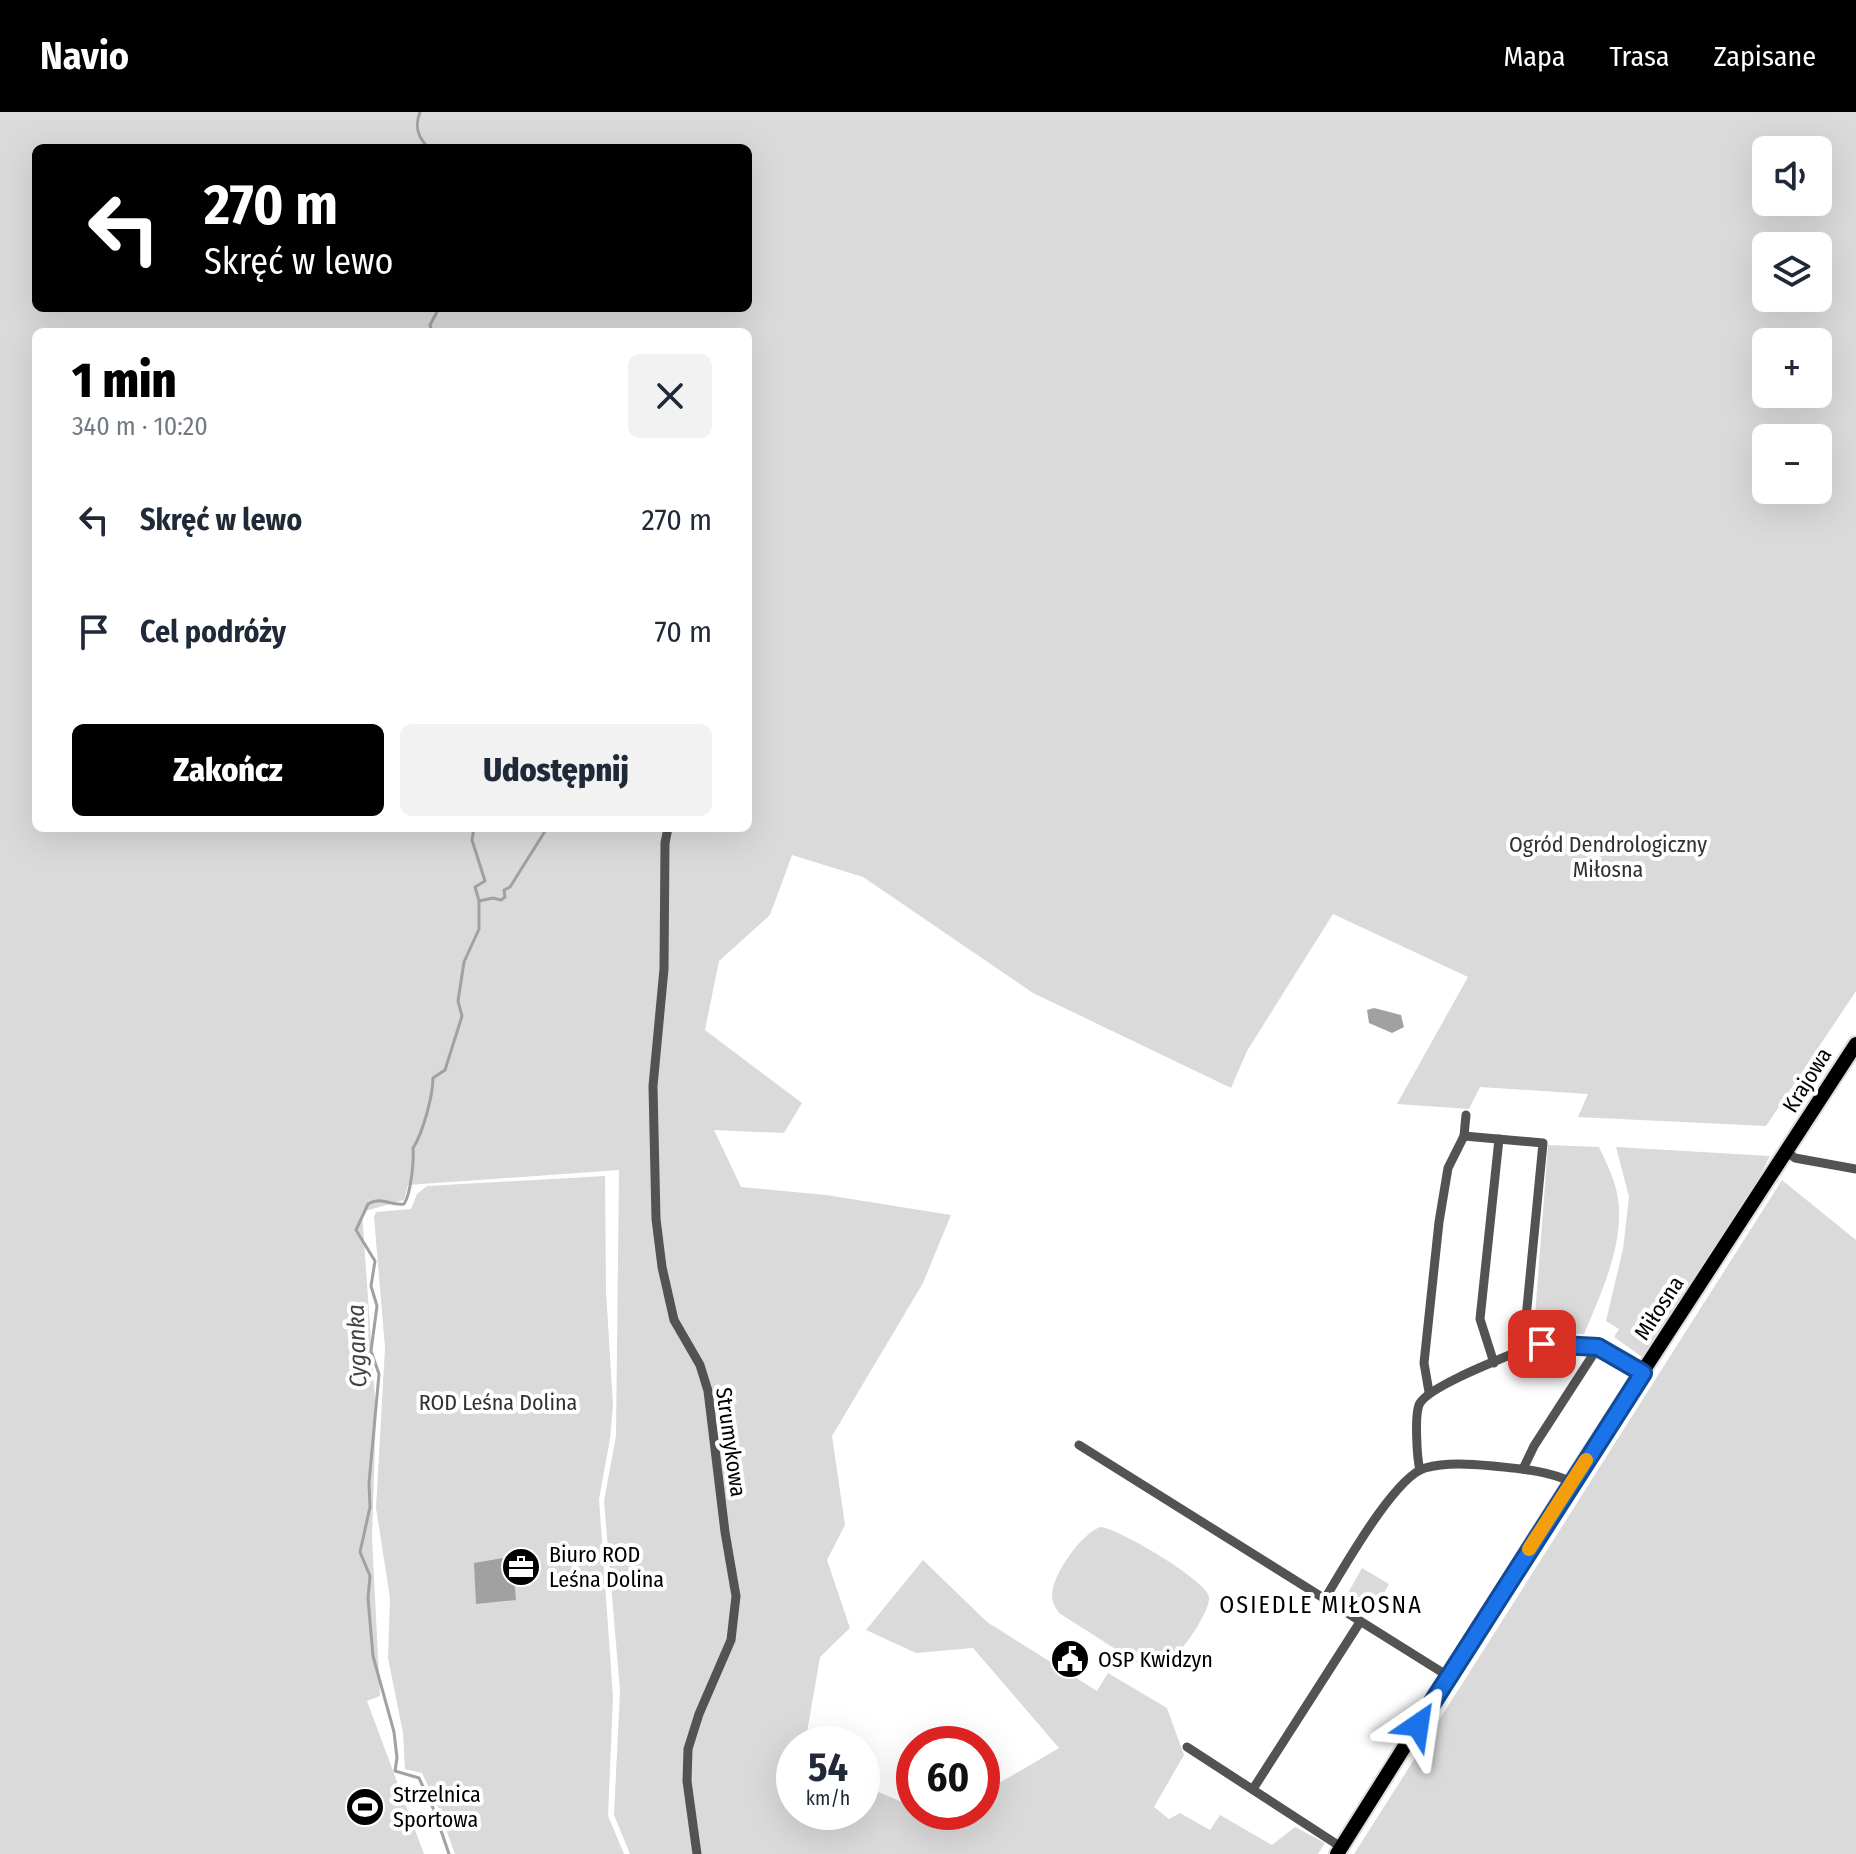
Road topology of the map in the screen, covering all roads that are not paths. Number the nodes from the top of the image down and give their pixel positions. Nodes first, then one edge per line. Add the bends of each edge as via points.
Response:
1 (667, 832) edge
2 (1856, 1044) edge
3 (1466, 1115) dead end
4 (1464, 1136) junction
5 (1499, 1139) junction
6 (1791, 1146) junction
7 (1856, 1169) edge
8 (1529, 1347) junction
9 (1598, 1347) junction
10 (1494, 1363) junction
11 (1643, 1373) junction
12 (1429, 1392) junction
13 (1079, 1445) dead end
14 (1523, 1469) junction
15 (1420, 1470) junction
16 (1572, 1482) junction
17 (1324, 1600) junction
18 (1360, 1622) junction
19 (1448, 1676) junction
20 (1187, 1747) dead end
21 (1253, 1789) junction
22 (1339, 1850) edge
23 (697, 1854) edge

1 - 23 street, Strumykowa via 664,969 653,1086 656,1219 674,1320 700,1365 708,1391 736,1596 731,1640 688,1749
2 - 6 main road, Krajowa
3 - 4 street
4 - 5 street
4 - 12 street via 1448,1168 1439,1222 1424,1363
5 - 8 street via 1543,1143 1526,1318
5 - 10 street via 1480,1319
6 - 7 street via 1795,1158
6 - 11 main road, Miłosna
8 - 9 street
8 - 10 street
9 - 11 street
9 - 14 street
10 - 12 street
11 - 16 main road, Miłosna
12 - 15 street via 1418,1406
13 - 17 street
14 - 15 street via 1464,1464
14 - 16 street
15 - 17 street via 1389,1501
16 - 19 main road, Miłosna
17 - 18 street
18 - 19 street
18 - 21 street
19 - 22 main road, Miłosna
20 - 21 street
21 - 22 street

